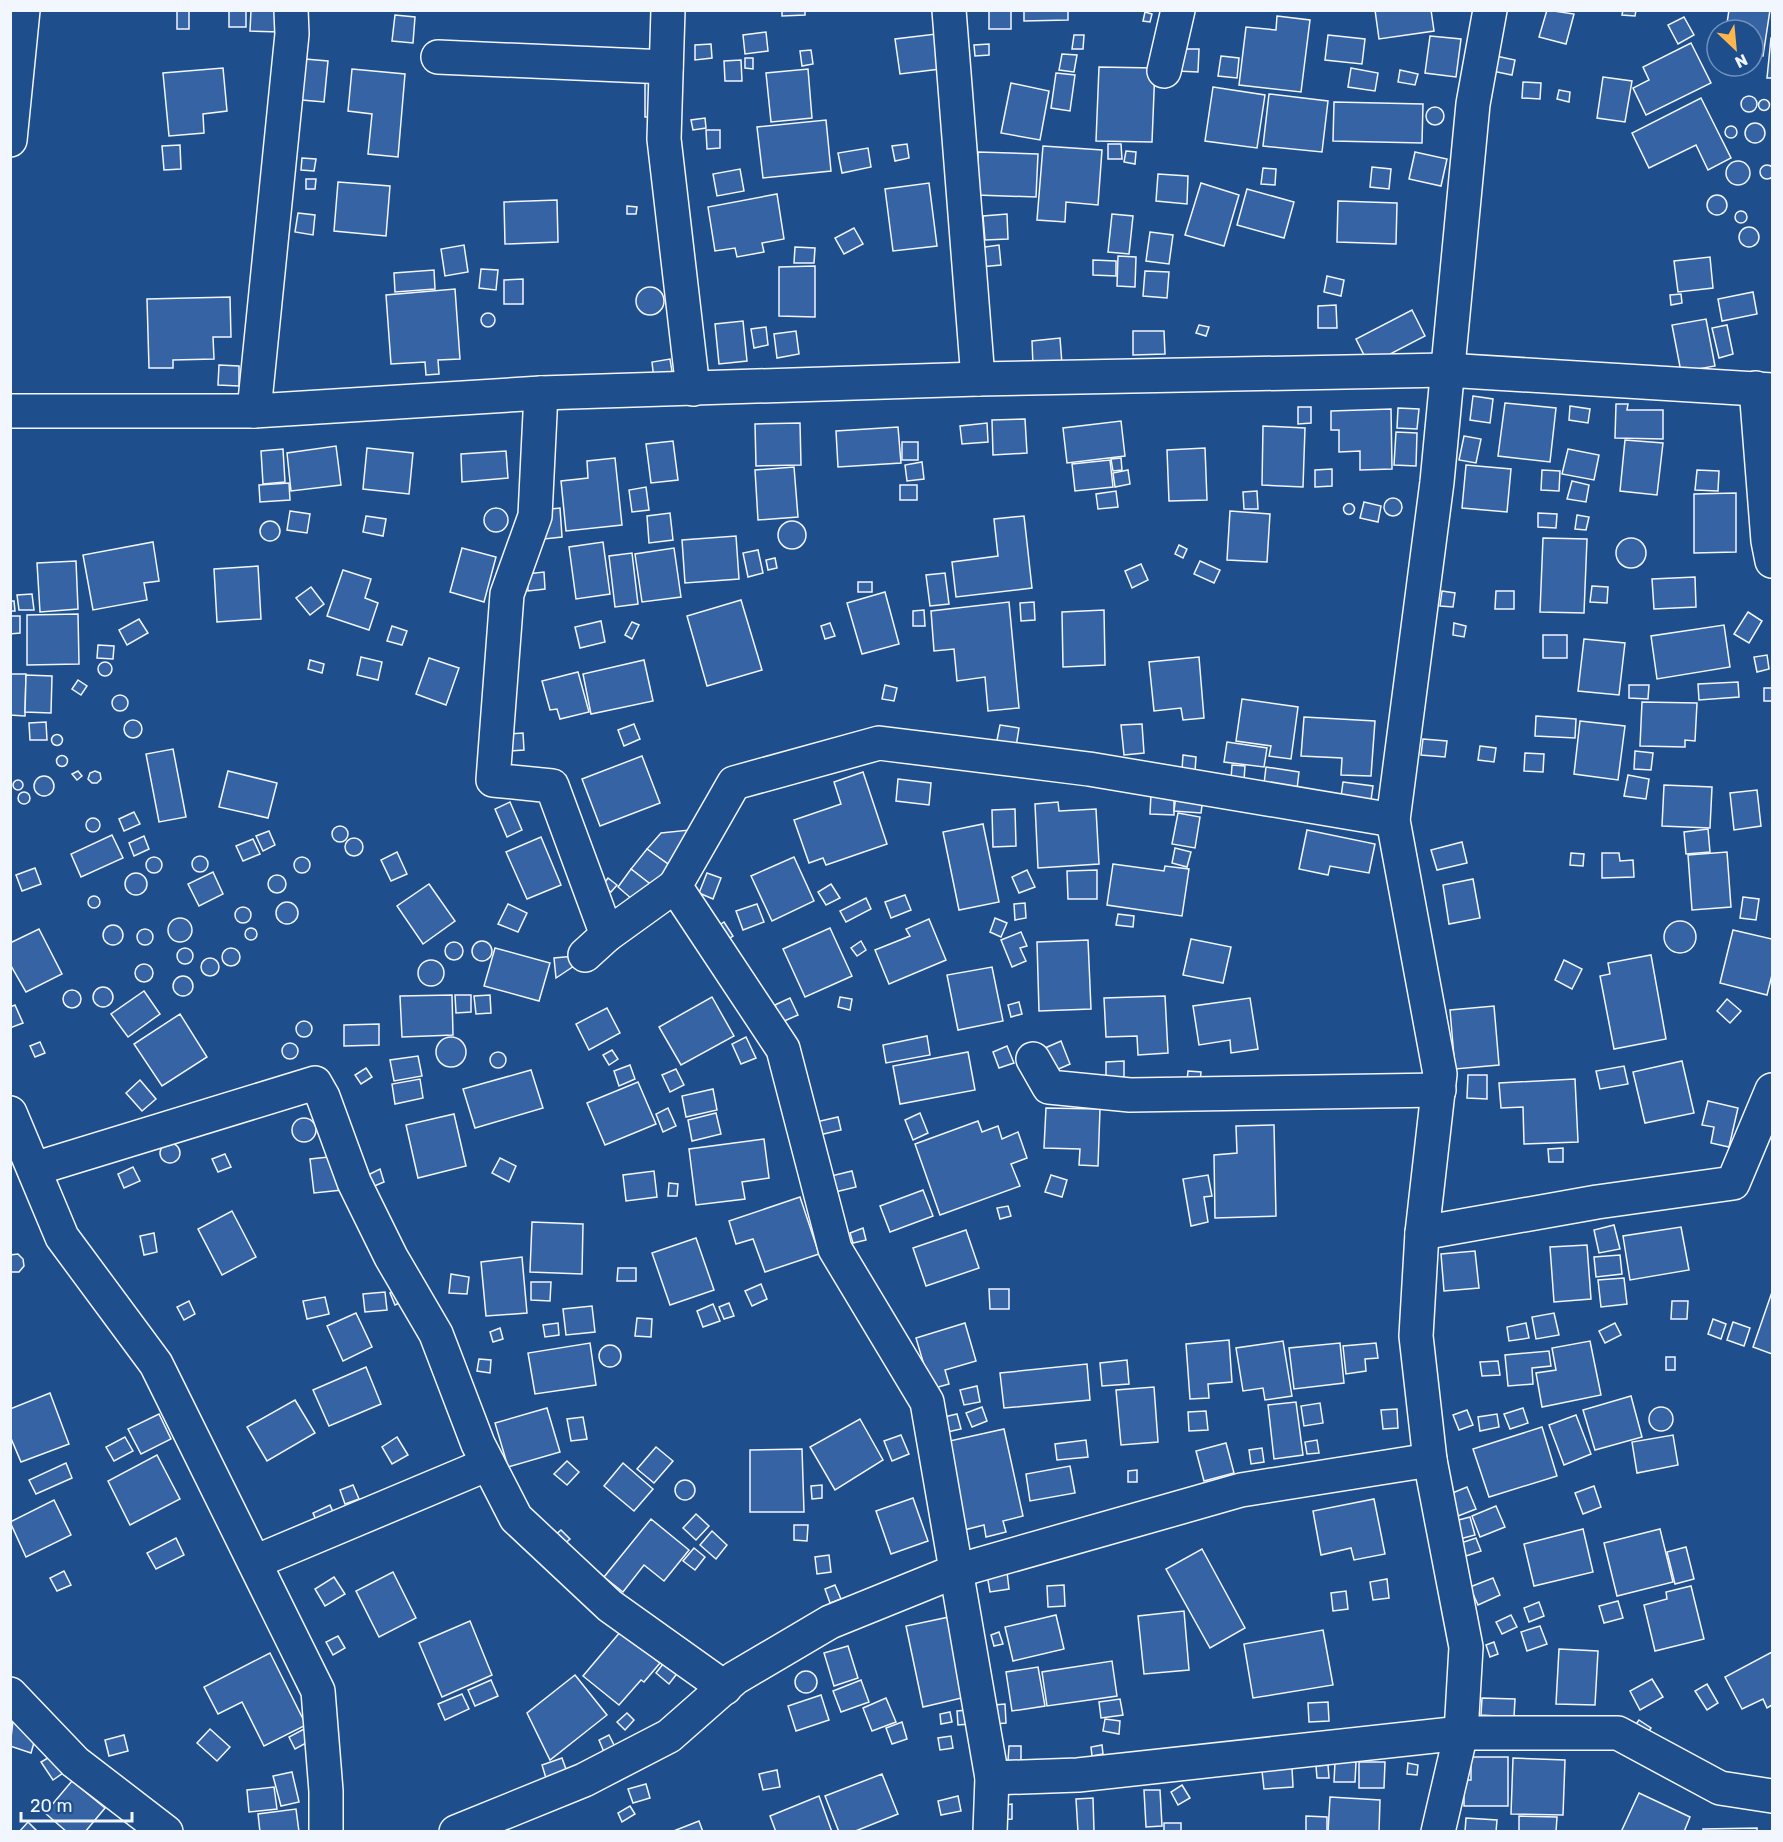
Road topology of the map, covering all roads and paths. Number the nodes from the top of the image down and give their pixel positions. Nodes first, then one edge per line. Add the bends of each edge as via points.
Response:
1 (23, 10) edge
2 (291, 10) edge
3 (668, 10) edge
4 (949, 10) edge
5 (1178, 10) edge
6 (1490, 10) edge
7 (438, 57) dead end
8 (666, 67) junction
9 (1164, 71) dead end
10 (10, 140) edge
11 (1446, 370) junction
12 (978, 379) junction
13 (693, 388) junction
14 (1764, 389) edge
15 (541, 393) junction
16 (10, 411) edge
17 (254, 411) junction
18 (1773, 561) edge
19 (1393, 820) junction
20 (675, 886) junction
21 (1033, 1059) dead end
22 (1439, 1090) junction
23 (1773, 1090) edge
24 (10, 1113) edge
25 (34, 1169) junction
26 (1422, 1233) junction
27 (1430, 1460) junction
28 (488, 1464) junction
29 (255, 1562) junction
30 (957, 1571) junction
31 (725, 1688) junction
32 (10, 1694) edge
33 (1461, 1733) junction
34 (993, 1778) junction
35 (1773, 1796) edge
36 (166, 1832) edge
37 (326, 1832) edge
38 (456, 1832) edge
39 (990, 1832) edge
40 (1438, 1832) edge

1 - 10 street
2 - 17 street via 292,34
3 - 8 street
4 - 12 street
5 - 9 street
6 - 11 street via 1473,104
7 - 8 street
8 - 13 street via 664,139
11 - 12 street
11 - 14 street
11 - 19 street via 1428,554
12 - 13 street
13 - 15 street
14 - 18 street via 1768,541
15 - 17 street
15 - 20 street via 535,516 507,594 493,780 552,786 596,945
16 - 17 street
19 - 20 street via 1089,769 879,743 734,783
19 - 22 street via 1440,1074
20 - 30 street via 783,1049 835,1249 927,1402
21 - 22 street via 1049,1087 1130,1095
22 - 26 street
23 - 26 street via 1733,1183
24 - 25 street
25 - 28 street via 315,1083 354,1182 391,1257 436,1334
25 - 29 street via 62,1237 156,1364
26 - 27 street via 1416,1336
27 - 30 street via 1241,1490
27 - 33 street via 1466,1647
28 - 29 street
28 - 31 street via 524,1526 610,1606
29 - 37 street via 318,1691
30 - 31 street via 830,1622 735,1678
30 - 34 street
31 - 38 street via 669,1736 584,1780
32 - 36 street via 75,1762
33 - 34 street via 1078,1775
33 - 35 street via 1618,1733 1720,1788
33 - 40 street
34 - 39 street

